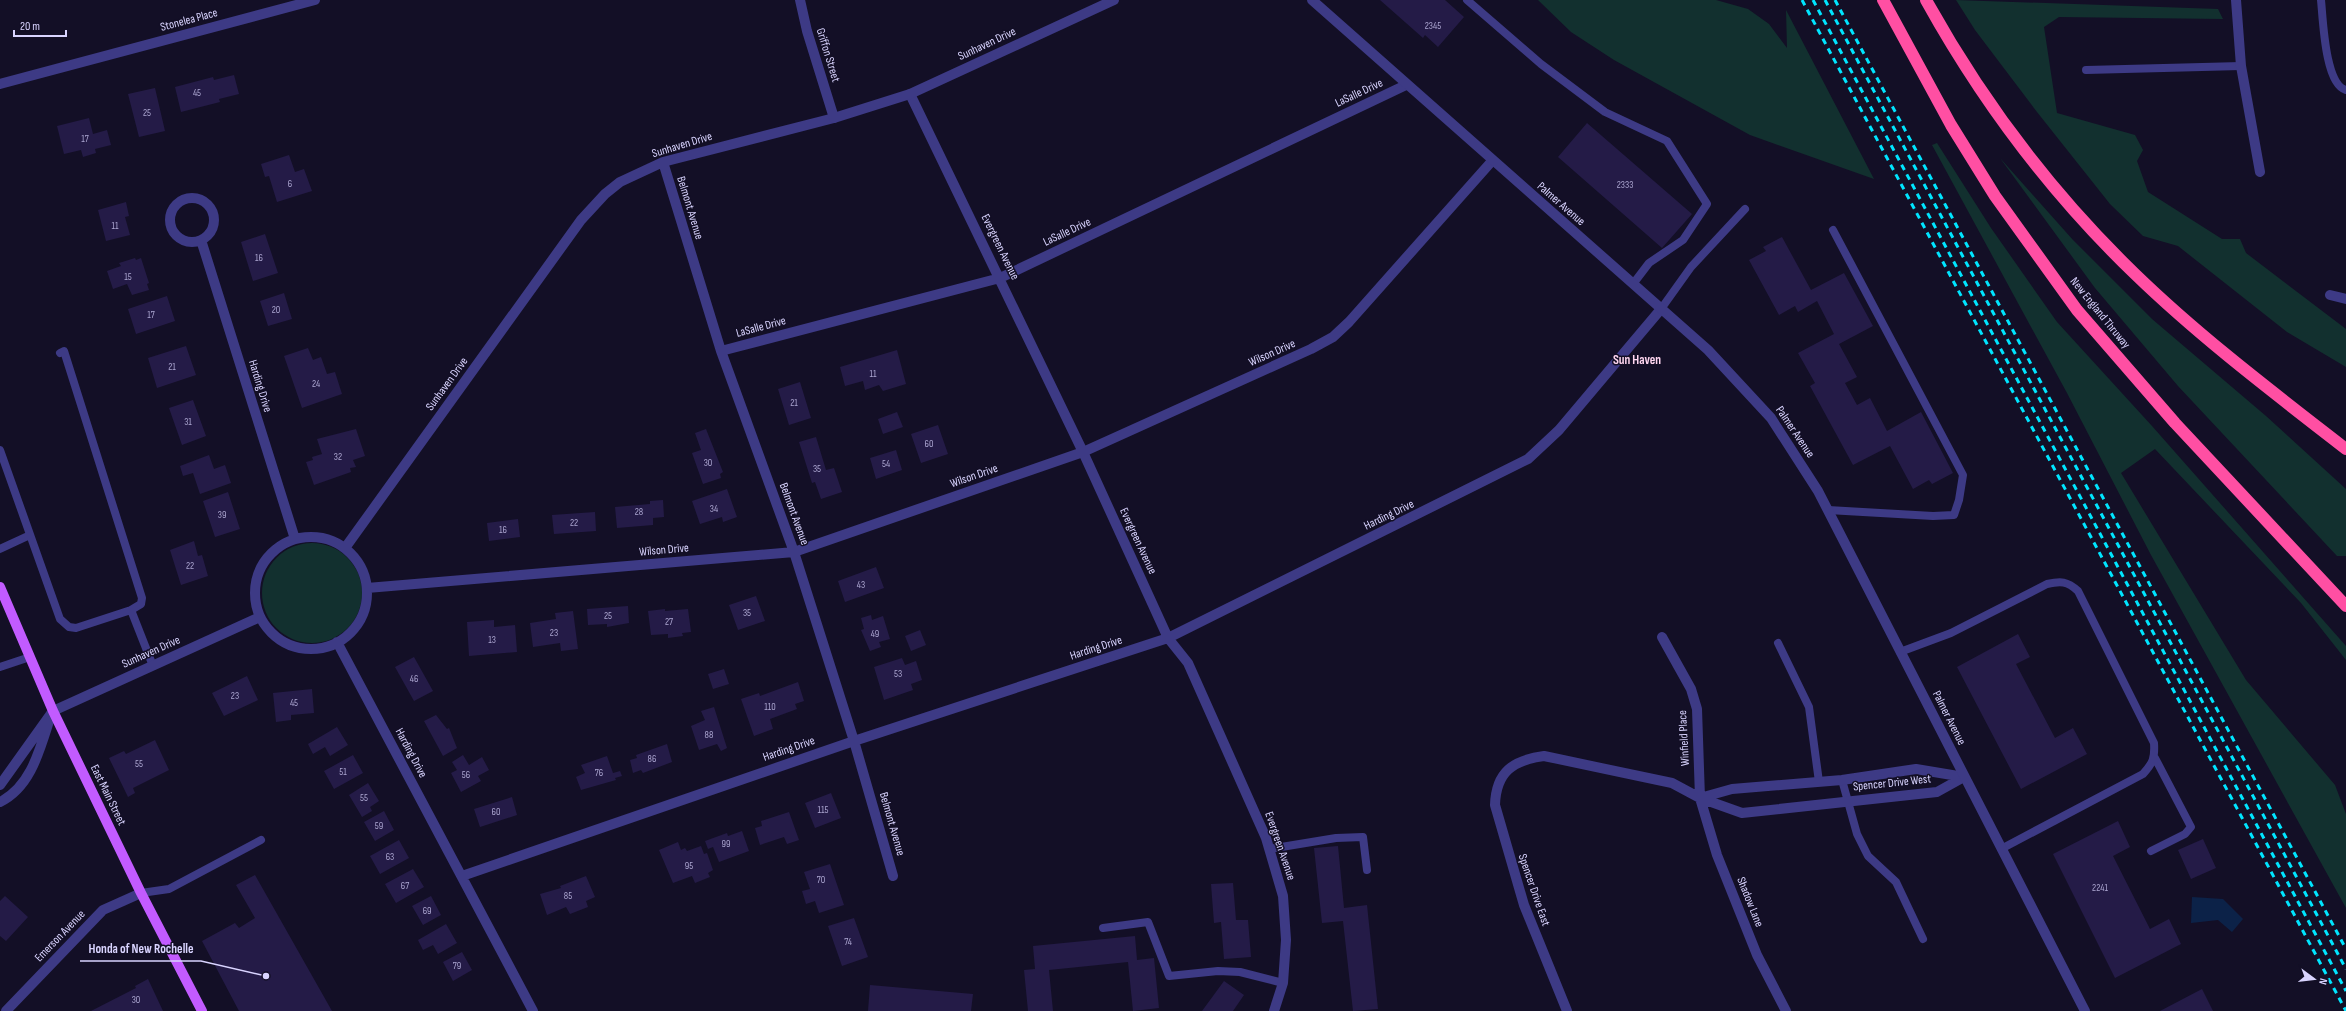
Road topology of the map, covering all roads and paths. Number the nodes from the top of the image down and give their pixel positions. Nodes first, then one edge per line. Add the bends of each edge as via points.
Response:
1 (315, 0) edge
2 (800, 0) edge
3 (1114, 0) edge
4 (1312, 0) edge
5 (1467, 0) edge
6 (1883, 0) edge
7 (1926, 0) edge
8 (2236, 0) edge
9 (2321, 0) edge
10 (2241, 66) junction
11 (2086, 70) dead end
12 (0, 84) edge
13 (1406, 85) junction
14 (2346, 90) edge
15 (910, 94) junction
16 (834, 118) junction
17 (1492, 161) junction
18 (663, 162) junction
19 (2260, 172) dead end
20 (1745, 209) dead end
21 (1833, 230) dead end
22 (201, 240) junction
23 (1000, 278) junction
24 (1633, 284) junction
25 (2330, 295) dead end
26 (2346, 299) edge
27 (1661, 309) junction
28 (721, 351) junction
29 (60, 353) dead end
30 (2346, 449) edge
31 (0, 450) edge
32 (1083, 452) junction
33 (1828, 510) junction
34 (30, 535) junction
35 (295, 539) junction
36 (345, 548) junction
37 (0, 549) edge
38 (794, 552) junction
39 (0, 587) edge
40 (367, 588) junction
41 (2346, 606) edge
42 (131, 610) junction
43 (260, 617) junction
44 (1168, 638) junction
45 (1662, 638) dead end
46 (337, 642) junction
47 (1778, 643) dead end
48 (1900, 652) junction
49 (30, 657) junction
50 (153, 666) junction
51 (0, 667) edge
52 (53, 711) junction
53 (854, 741) junction
54 (2155, 758) junction
55 (1503, 774) joint
56 (1964, 777) junction
57 (1842, 780) junction
58 (1819, 782) junction
59 (0, 785) edge
60 (1700, 798) junction
61 (1848, 801) junction
62 (0, 802) edge
63 (261, 840) dead end
64 (1269, 849) junction
65 (2001, 849) junction
66 (2151, 851) dead end
67 (1367, 870) dead end
68 (462, 876) junction
69 (893, 876) dead end
70 (141, 893) junction
71 (1103, 928) dead end
72 (1923, 939) dead end
73 (1283, 984) junction
74 (6, 1011) edge
75 (202, 1011) edge
76 (533, 1011) edge
77 (1274, 1011) edge
78 (1568, 1011) edge
79 (1786, 1011) edge
80 (2085, 1011) edge

1 - 12 street, Stonelea Place
2 - 16 street, Griffon Street
3 - 15 street, Sunhaven Drive
4 - 13 street, Palmer Avenue
5 - 24 lane via 1541,64 1605,112 1667,141 1706,204 1683,240 1649,263
6 - 41 highway, New England Thruway via 1994,196 2077,310 2175,423
7 - 30 highway via 1972,77 2008,129 2047,180 2089,228 2134,274 2182,317
8 - 10 street
9 - 14 lane via 2330,72 2336,83
10 - 11 lane
10 - 19 street
13 - 17 street, Palmer Avenue
13 - 23 street, LaSalle Drive
15 - 16 street, Sunhaven Drive
15 - 23 street, Evergreen Avenue
16 - 18 street, Sunhaven Drive
17 - 24 street, Palmer Avenue
17 - 32 street, Wilson Drive via 1333,337
18 - 28 street, Belmont Avenue
18 - 36 street, Sunhaven Drive via 620,182 581,220
20 - 27 lane via 1691,267
21 - 33 lane via 1963,475 1954,515
22 - 22 street via 212,229 213,216 208,206 202,202 186,199 177,204 172,211 171,226 176,236 185,241
22 - 35 street, Harding Drive
23 - 28 street, LaSalle Drive
23 - 32 street, Evergreen Avenue
24 - 27 street, Palmer Avenue
25 - 26 street
27 - 33 street, Palmer Avenue via 1708,350 1771,418 1807,472
27 - 44 street, Harding Drive via 1559,430 1528,459
28 - 38 street, Belmont Avenue
29 - 42 lane via 64,351 142,598 141,604
31 - 34 lane
32 - 38 street, Wilson Drive
32 - 44 street, Evergreen Avenue
33 - 48 street, Palmer Avenue
34 - 37 lane
34 - 42 lane via 60,619 70,627 76,628
35 - 36 street via 312,537 330,540
35 - 43 street via 274,551 260,570 256,586
36 - 40 street via 356,560
38 - 40 street, Wilson Drive
38 - 53 street, Belmont Avenue
39 - 49 main road, East Main Street
40 - 46 street via 366,604 360,620 350,633
42 - 50 lane
43 - 46 street via 271,632 285,643 302,648 320,648
43 - 50 street, Sunhaven Drive
44 - 53 street, Harding Drive
44 - 64 street, Evergreen Avenue via 1188,663
45 - 60 street, Winfield Place via 1691,689 1697,709
46 - 68 street, Harding Drive
47 - 58 lane via 1808,707
48 - 54 lane via 1951,633 2047,584 2061,581 2070,584 2078,591 2154,743
48 - 56 street, Palmer Avenue
49 - 51 lane
49 - 52 main road, East Main Street
50 - 52 street, Sunhaven Drive
52 - 59 street
52 - 62 street via 35,764 10,797
52 - 70 main road, East Main Street
53 - 68 street, Harding Drive
53 - 69 street, Belmont Avenue
54 - 65 lane via 2143,774
54 - 66 lane via 2191,827 2185,834
55 - 60 street, Spencer Drive West via 1527,759 1544,756 1672,783
55 - 78 street, Spencer Drive East via 1495,797 1500,825 1524,905
56 - 57 street, Spencer Drive West via 1916,768
56 - 61 street, Spencer Drive West via 1937,792
56 - 65 street, Palmer Avenue
57 - 58 street, Spencer Drive West
57 - 61 lane
58 - 60 street, Spencer Drive West via 1732,789
60 - 61 street, Spencer Drive West via 1742,813
60 - 79 street, Shadow Lane via 1717,854 1757,955
61 - 72 lane via 1857,834 1868,856 1896,882
63 - 70 lane via 169,889
64 - 67 lane via 1336,838 1362,837
64 - 73 street, Evergreen Avenue via 1283,896 1286,940
65 - 80 street, Palmer Avenue
68 - 76 street, Harding Drive
70 - 74 street, Emerson Avenue via 103,910
70 - 75 main road, East Main Street
71 - 73 lane via 1148,922 1168,976 1218,971 1240,972
73 - 77 street, Evergreen Avenue

